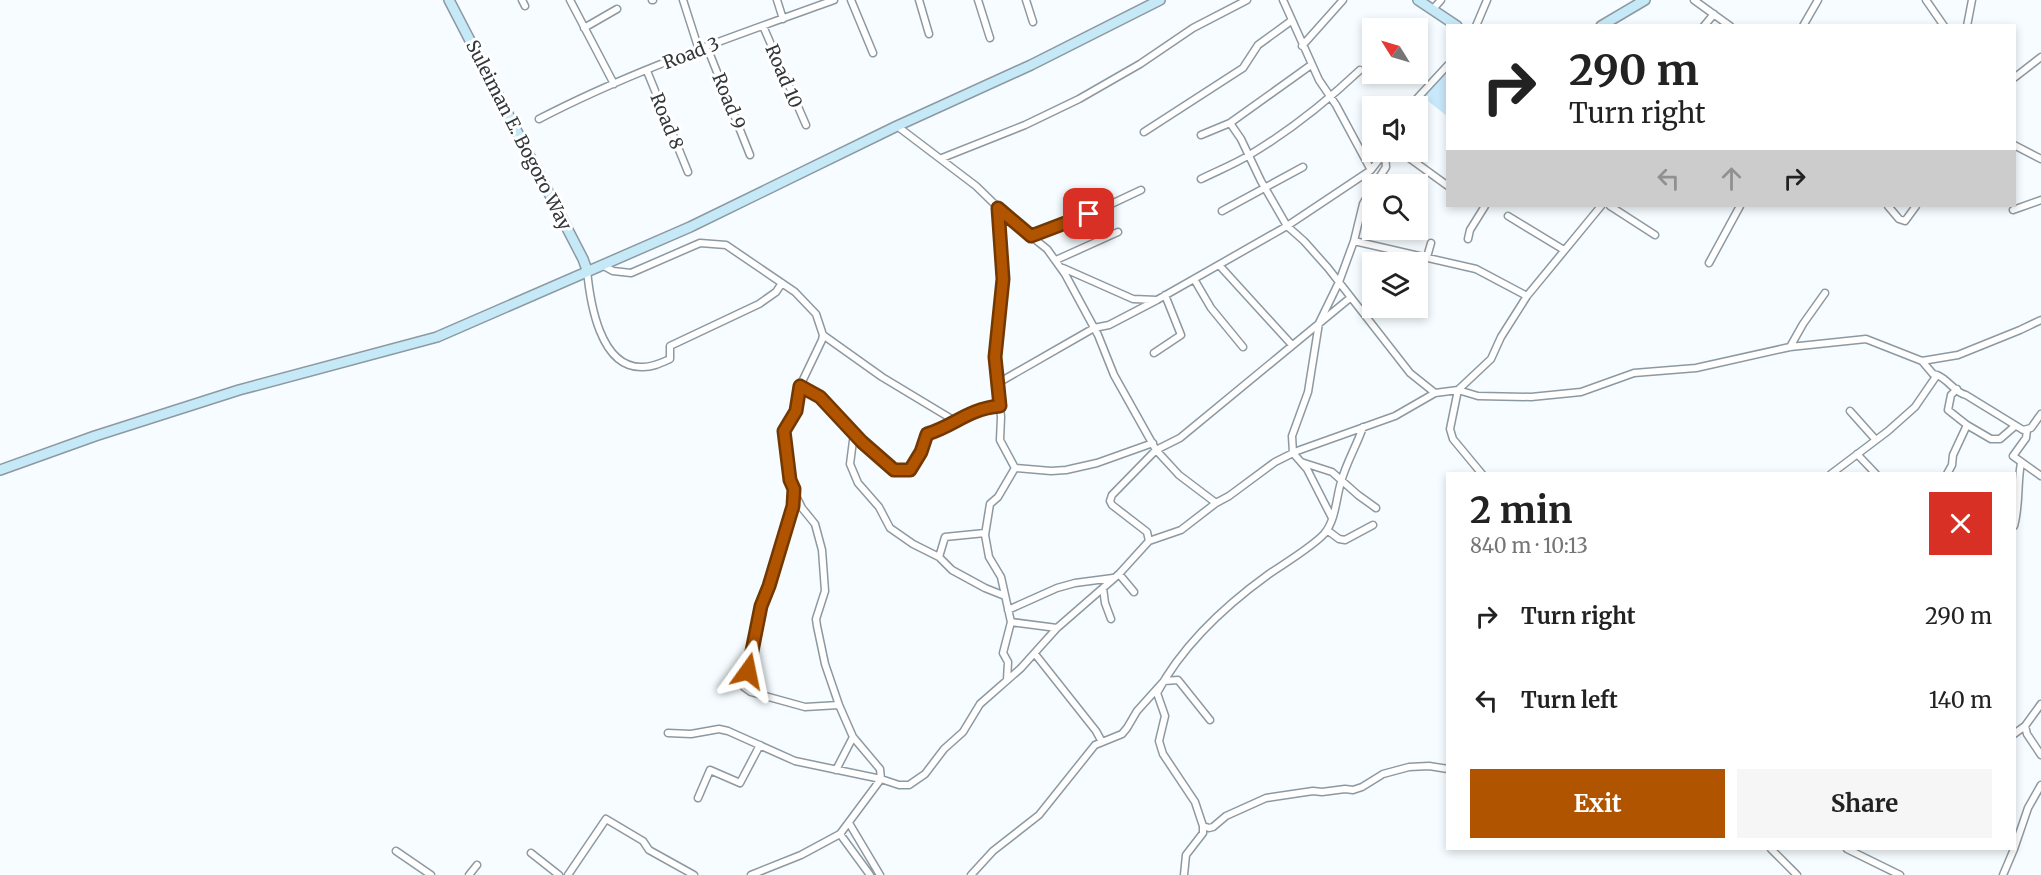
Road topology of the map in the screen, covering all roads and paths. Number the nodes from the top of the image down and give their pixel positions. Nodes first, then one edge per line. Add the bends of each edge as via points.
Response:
1 (449, 0) edge
2 (570, 0) edge
3 (683, 0) edge
4 (777, 0) edge
5 (834, 0) edge
6 (851, 0) edge
7 (919, 0) edge
8 (978, 0) edge
9 (1026, 0) edge
10 (1160, 0) edge
11 (1247, 0) edge
12 (1283, 0) edge
13 (1342, 0) edge
14 (1418, 0) edge
15 (1441, 0) edge
16 (1487, 0) edge
17 (1645, 0) edge
18 (1694, 0) edge
19 (1818, 0) edge
20 (1926, 0) edge
21 (1972, 0) edge
22 (616, 9) dead end
23 (1433, 9) junction
24 (1714, 14) junction
25 (783, 19) junction
26 (1292, 21) junction
27 (1033, 22) dead end
28 (1454, 24) edge
29 (1477, 24) edge
30 (1604, 24) edge
31 (1706, 24) edge
32 (1727, 24) edge
33 (1804, 24) edge
34 (1943, 24) edge
35 (1967, 24) edge
36 (763, 26) junction
37 (585, 28) junction
38 (929, 34) dead end
39 (990, 38) dead end
40 (1302, 46) junction
41 (707, 47) junction
42 (699, 50) junction
43 (873, 53) dead end
44 (2041, 57) edge
45 (1311, 66) junction
46 (1446, 67) edge
47 (647, 70) junction
48 (1360, 70) dead end
49 (2016, 76) edge
50 (614, 84) junction
51 (1419, 96) edge
52 (1331, 98) junction
53 (539, 119) dead end
54 (1230, 123) junction
55 (806, 125) dead end
56 (897, 126) junction
57 (1144, 132) dead end
58 (1201, 135) dead end
59 (2016, 146) edge
60 (750, 155) dead end
61 (1250, 155) junction
62 (942, 158) junction
63 (2041, 159) edge
64 (1378, 162) edge
65 (1415, 162) edge
66 (1303, 167) dead end
67 (1371, 170) junction
68 (688, 172) dead end
69 (1201, 179) dead end
70 (1446, 185) edge
71 (1265, 189) junction
72 (1141, 190) dead end
73 (2041, 200) edge
74 (1482, 207) edge
75 (1600, 207) edge
76 (1612, 207) edge
77 (1739, 207) edge
78 (1889, 207) edge
79 (1915, 207) edge
80 (998, 208) junction
81 (1362, 208) edge
82 (2013, 210) dead end
83 (1222, 211) dead end
84 (1508, 216) dead end
85 (1287, 226) junction
86 (1118, 232) dead end
87 (1655, 235) dead end
88 (1031, 236) junction
89 (1468, 239) dead end
90 (1354, 241) junction
91 (1431, 243) dead end
92 (1564, 250) junction
93 (1404, 252) edge
94 (1428, 254) edge
95 (1428, 257) edge
96 (1056, 260) junction
97 (1709, 263) dead end
98 (602, 265) junction
99 (1219, 265) junction
100 (1061, 267) junction
101 (587, 270) junction
102 (1194, 279) junction
103 (1339, 282) junction
104 (782, 283) junction
105 (1825, 293) dead end
106 (1165, 295) junction
107 (1527, 296) junction
108 (1350, 298) junction
109 (1157, 300) junction
110 (2041, 320) edge
111 (1319, 323) junction
112 (1094, 328) junction
113 (823, 335) junction
114 (1292, 345) junction
115 (1243, 347) dead end
116 (1790, 347) junction
117 (1154, 353) dead end
118 (1922, 361) junction
119 (1937, 375) junction
120 (998, 382) junction
121 (800, 386) junction
122 (1957, 389) junction
123 (1458, 390) junction
124 (1435, 393) junction
125 (1000, 406) junction
126 (1850, 411) dead end
127 (2041, 414) edge
128 (956, 421) junction
129 (1967, 425) junction
130 (1363, 426) junction
131 (2015, 426) junction
132 (2027, 430) junction
133 (854, 433) junction
134 (1875, 439) junction
135 (1155, 446) junction
136 (1293, 453) junction
137 (1857, 454) junction
138 (1300, 462) junction
139 (2021, 463) junction
140 (1015, 468) junction
141 (0, 470) edge
142 (1480, 472) edge
143 (1834, 472) edge
144 (1874, 472) edge
145 (1948, 472) edge
146 (2041, 476) edge
147 (1341, 480) junction
148 (794, 492) junction
149 (1216, 503) junction
150 (1376, 508) dead end
151 (2016, 514) edge
152 (1332, 518) junction
153 (1373, 525) dead end
154 (1327, 530) junction
155 (985, 534) junction
156 (1149, 541) junction
157 (939, 557) junction
158 (1117, 576) junction
159 (1103, 588) junction
160 (1134, 592) dead end
161 (1005, 597) junction
162 (1008, 609) junction
163 (1111, 619) dead end
164 (1011, 622) junction
165 (1057, 628) junction
166 (1035, 654) junction
167 (1007, 680) junction
168 (1164, 681) junction
169 (2041, 704) edge
170 (839, 705) junction
171 (1210, 720) dead end
172 (2025, 726) junction
173 (668, 733) dead end
174 (2016, 733) edge
175 (853, 737) junction
176 (1102, 742) junction
177 (760, 746) junction
178 (2041, 755) edge
179 (1446, 769) edge
180 (836, 770) junction
181 (881, 779) junction
182 (2041, 785) edge
183 (698, 798) dead end
184 (849, 823) junction
185 (1203, 826) junction
186 (840, 834) junction
187 (2016, 843) edge
188 (1772, 850) edge
189 (1849, 850) edge
190 (2014, 850) edge
191 (396, 851) dead end
192 (531, 853) dead end
193 (477, 865) dead end
194 (974, 874) edge
195 (2003, 874) edge
196 (431, 875) edge
197 (469, 875) edge
198 (559, 875) edge
199 (568, 875) edge
200 (694, 875) edge
201 (750, 875) edge
202 (870, 875) edge
203 (880, 875) edge
204 (1184, 875) edge
205 (1797, 875) edge
206 (1900, 875) edge
207 (1995, 875) edge

1 - 101 main road, Suleiman E. Bogoro Way
2 - 37 street
3 - 42 street
4 - 25 street
5 - 25 street, Road 3
6 - 43 street
7 - 38 street
8 - 39 street
9 - 27 street
10 - 56 main road
11 - 62 street via 1193,28 1079,99
12 - 26 street
13 - 40 street
14 - 23 main road
15 - 23 street
16 - 29 street
17 - 30 main road
18 - 24 street
19 - 33 street
20 - 34 street
21 - 35 street
22 - 37 street
23 - 28 main road
24 - 31 street
24 - 32 street
25 - 36 street, Road 3
26 - 40 street
26 - 57 street via 1258,45 1243,68
36 - 41 street, Road 3
36 - 55 street, Road 10
37 - 50 street
40 - 45 street
41 - 42 street, Road 3
41 - 60 street, Road 9
42 - 47 street, Road 3
44 - 49 street
45 - 52 street
45 - 54 street
46 - 51 street
47 - 50 street, Road 3
47 - 68 street, Road 8
48 - 52 street
50 - 53 street, Road 3
52 - 61 street
52 - 67 street
54 - 58 street
54 - 61 street
56 - 62 street
56 - 98 main road via 690,227
59 - 63 street
61 - 69 street
61 - 71 street
62 - 80 street
64 - 67 street
65 - 70 street
66 - 71 street
67 - 85 street
71 - 83 street
71 - 85 street
72 - 88 street
73 - 82 street
74 - 89 street
75 - 92 street
76 - 87 street
77 - 97 street
78 - 79 street via 1905,221
80 - 88 street
80 - 120 street via 1003,279 995,357
81 - 90 street
84 - 92 street
85 - 99 street
85 - 103 street
86 - 96 street
88 - 96 street
90 - 93 street
90 - 103 street
91 - 94 street
92 - 107 street
95 - 107 street via 1476,269
96 - 100 street
98 - 101 main road
98 - 104 street via 623,274 631,273 700,243 726,245
99 - 102 street
99 - 114 street
100 - 109 street via 1133,299
100 - 112 street
101 - 104 street via 590,303 606,342 622,362 643,367 670,359 670,346 759,304
101 - 141 main road via 437,337 239,390
102 - 106 street
102 - 115 street via 1211,308
103 - 108 street
103 - 111 street
104 - 113 street via 816,314
105 - 116 street
106 - 109 street
106 - 117 street via 1181,335
107 - 123 street via 1491,359
108 - 111 street
108 - 124 street via 1410,373
109 - 112 street
110 - 118 street via 1958,355
111 - 114 street
111 - 136 street via 1308,392 1293,436
112 - 120 street
112 - 135 street via 1114,375
113 - 121 street
113 - 128 street via 882,377
114 - 135 street via 1180,438
116 - 118 street via 1866,339
116 - 123 street via 1696,368 1635,373 1581,392 1478,396
118 - 119 street
119 - 122 street
119 - 134 street via 1915,407
120 - 125 street
121 - 133 street via 820,397
121 - 148 street via 796,411 784,431
122 - 129 street via 1951,395 1948,410
122 - 131 street
123 - 124 street
123 - 142 street via 1450,429 1453,439
124 - 130 street via 1395,416
125 - 128 street via 972,411
125 - 140 street via 1000,440
126 - 134 street
127 - 132 street
128 - 133 street via 927,434 910,470 894,470
129 - 131 street via 1990,439 2000,439
129 - 145 street
130 - 136 street
130 - 147 street
131 - 132 street
132 - 139 street via 2026,438 2013,454
133 - 157 street via 850,464 858,483 879,507 890,528
134 - 137 street
135 - 140 street via 1066,470
135 - 149 street via 1179,475
135 - 156 street via 1110,501 1147,532
136 - 138 street
136 - 149 street
137 - 143 street
137 - 144 street
138 - 147 street via 1332,472
138 - 152 street
139 - 146 street
139 - 151 street
140 - 155 street via 990,504
147 - 150 street
147 - 152 street
148 - 170 street via 815,524 822,550 825,591 816,620
148 - 170 street via 761,606 744,687 805,707
149 - 156 street via 1180,530
152 - 154 street
153 - 154 street via 1345,540
154 - 168 street via 1214,619
155 - 157 street via 945,537
155 - 161 street via 989,557 1001,577
156 - 158 street
157 - 161 street via 952,570
158 - 159 street
158 - 160 street
158 - 162 street via 1056,588
159 - 163 street
159 - 165 street
161 - 162 street
162 - 164 street
164 - 165 street
164 - 167 street via 1003,653 1008,662
165 - 166 street
166 - 167 street
166 - 176 street
167 - 181 street via 980,704 963,732 925,774 909,785
168 - 171 street via 1178,680
168 - 176 street via 1122,734
168 - 185 street via 1157,693 1165,716 1159,741 1163,754 1195,802
169 - 172 street
170 - 175 street
172 - 174 street
172 - 178 street
173 - 177 street via 719,729
175 - 180 street
175 - 181 street via 880,769
176 - 194 street via 1039,815 993,851
177 - 180 street via 795,761
177 - 183 street via 740,783 710,770
179 - 185 street via 1409,767 1383,774 1353,790 1313,790 1266,798 1226,816 1213,827
180 - 181 street
181 - 184 street
182 - 187 street
184 - 186 street
184 - 203 street
185 - 204 street via 1203,833 1186,855
186 - 201 street
186 - 202 street
188 - 205 street
189 - 206 street
190 - 195 street
191 - 196 street
192 - 198 street
193 - 197 street
195 - 207 street
199 - 200 street via 606,819

